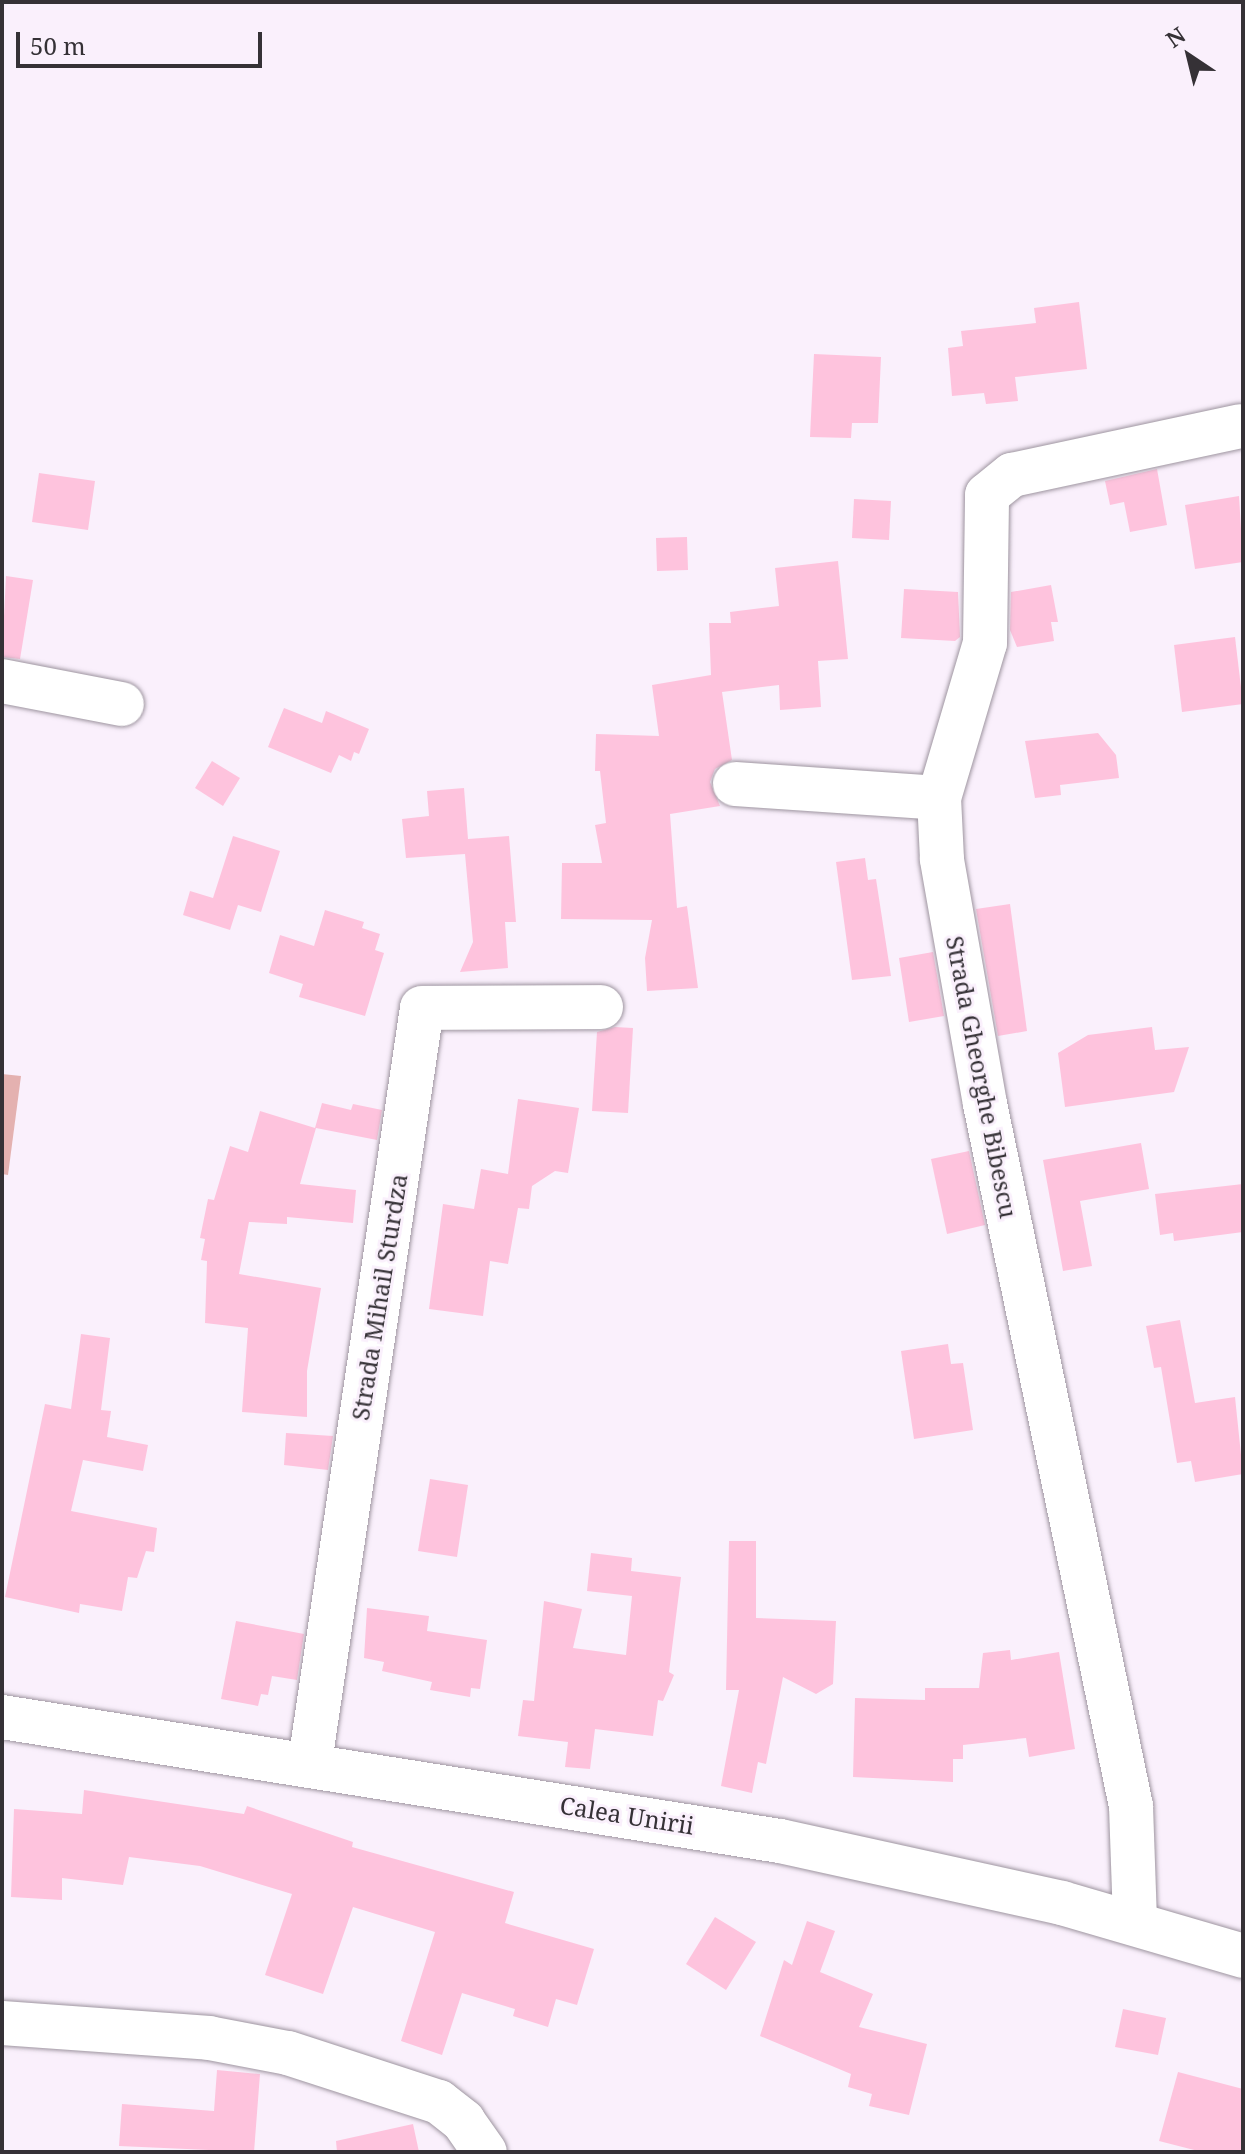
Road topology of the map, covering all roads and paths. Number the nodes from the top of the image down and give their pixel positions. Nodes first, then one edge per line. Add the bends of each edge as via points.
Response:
1 (1240, 426) dead end
2 (2, 681) edge
3 (122, 704) dead end
4 (735, 784) dead end
5 (939, 798) junction
6 (601, 1007) dead end
7 (2, 1717) edge
8 (310, 1762) junction
9 (1135, 1921) junction
10 (1243, 1956) edge
11 (2, 2023) edge
12 (485, 2152) edge

1 - 5 street, Strada Gheorghe Bibescu via 1012,475 987,495 985,643
2 - 3 street
4 - 5 street
5 - 9 street, Strada Gheorghe Bibescu via 942,859 982,1089 1131,1806
6 - 8 street, Strada Mihail Sturdza via 422,1008
7 - 8 street, Calea Unirii
8 - 9 street, Calea Unirii via 780,1841
9 - 10 street, Calea Unirii
11 - 12 street via 209,2038 288,2053 439,2102 463,2121

